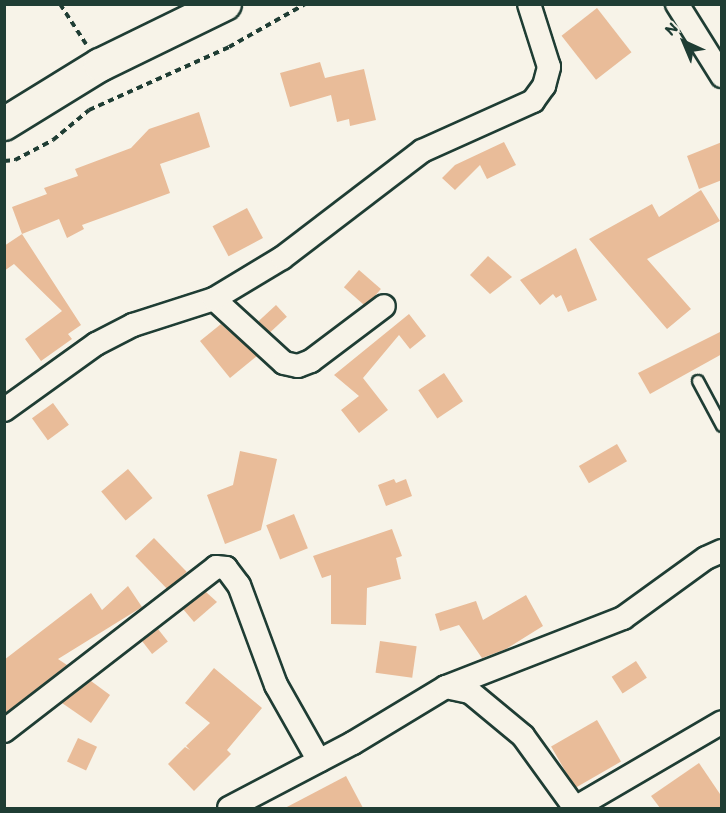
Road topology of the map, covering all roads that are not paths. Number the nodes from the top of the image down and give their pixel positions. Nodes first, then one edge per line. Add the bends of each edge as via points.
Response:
1 (225, 4) edge
2 (529, 4) edge
3 (677, 4) edge
4 (722, 76) edge
5 (4, 124) edge
6 (214, 299) junction
7 (384, 306) dead end
8 (698, 381) dead end
9 (4, 410) edge
10 (722, 426) edge
11 (722, 551) edge
12 (446, 687) junction
13 (722, 722) edge
14 (4, 731) edge
15 (319, 761) junction
16 (237, 807) edge
17 (575, 808) edge

1 - 5 main road via 100,65
2 - 6 street via 549,67 544,86 532,101 422,151 282,258
3 - 4 street
6 - 7 street via 285,363 298,366 311,361
6 - 9 street via 133,325
8 - 10 lane
11 - 12 street via 706,558 623,618
12 - 15 street
12 - 17 street via 470,692 523,736
13 - 17 street
14 - 15 street via 216,567 226,568 239,585 276,685
15 - 16 street

